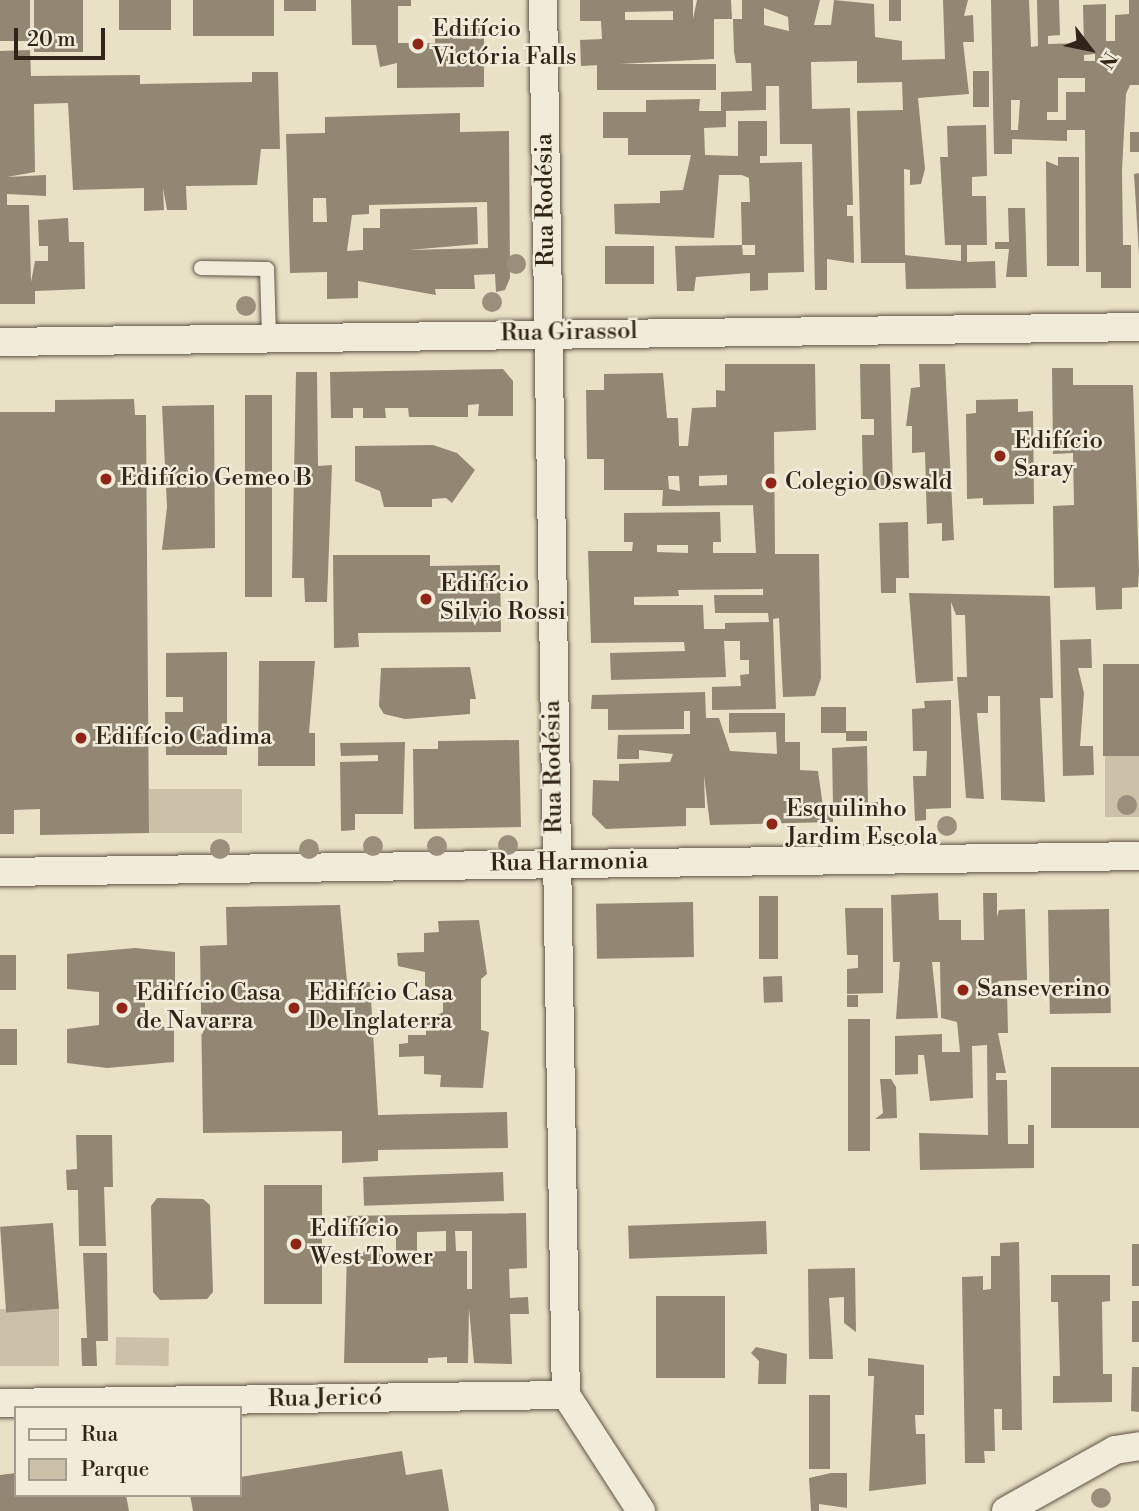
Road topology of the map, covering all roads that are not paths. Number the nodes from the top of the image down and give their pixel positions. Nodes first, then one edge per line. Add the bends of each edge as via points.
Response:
1 (543, 0) edge
2 (201, 268) dead end
3 (1139, 327) edge
4 (548, 333) junction
5 (269, 337) junction
6 (0, 342) edge
7 (1139, 856) edge
8 (555, 863) junction
9 (0, 872) edge
10 (566, 1395) junction
11 (0, 1403) edge
12 (1139, 1446) edge
13 (641, 1511) edge
14 (1006, 1511) edge

1 - 4 street, Rua Rodésia
2 - 5 lane via 267,269
3 - 4 street, Rua Girassol
4 - 5 street, Rua Girassol
4 - 8 street, Rua Rodésia
5 - 6 street, Rua Girassol
7 - 8 street, Rua Harmonia
8 - 9 street, Rua Harmonia
8 - 10 street, Rua Rodésia
10 - 11 street, Rua Jericó
10 - 13 street
12 - 14 street via 1115,1450

